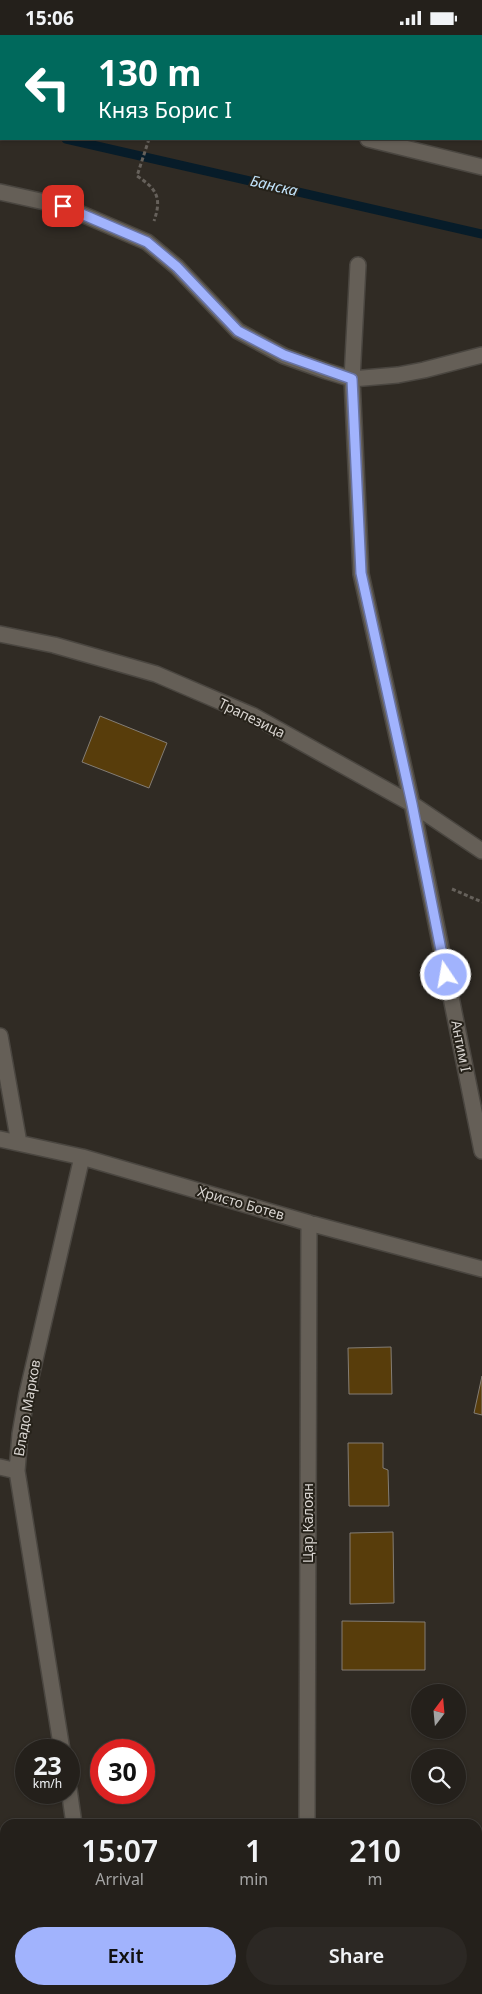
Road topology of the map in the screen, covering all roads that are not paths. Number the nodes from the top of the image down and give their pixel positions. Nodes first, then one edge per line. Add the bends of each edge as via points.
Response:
1 (372, 140) edge
2 (482, 167) edge
3 (0, 192) edge
4 (358, 265) dead end
5 (482, 355) edge
6 (352, 379) junction
7 (0, 634) edge
8 (412, 804) junction
9 (482, 851) edge
10 (0, 1035) edge
11 (0, 1139) edge
12 (19, 1143) junction
13 (482, 1151) edge
14 (82, 1157) junction
15 (309, 1223) junction
16 (482, 1269) edge
17 (0, 1467) edge
18 (17, 1471) junction
19 (60, 1739) edge
20 (71, 1804) edge
21 (73, 1819) edge
22 (307, 1819) edge

1 - 2 street
3 - 6 street via 63,206 147,242 177,267 238,331 284,355
4 - 6 street, Антим I
5 - 6 street via 416,372
6 - 8 street, Антим I via 361,573
7 - 8 street, Трапезица via 54,645 156,674 254,716
8 - 9 street, Трапезица
8 - 13 street, Антим I
10 - 12 street
11 - 12 street, Христо Ботев
12 - 14 street, Христо Ботев
14 - 15 street, Христо Ботев
14 - 18 street, Владо Марков via 27,1394
15 - 16 street, Христо Ботев
15 - 22 street, Цар Калоян
17 - 18 street
18 - 19 street, Владо Марков
20 - 21 street

